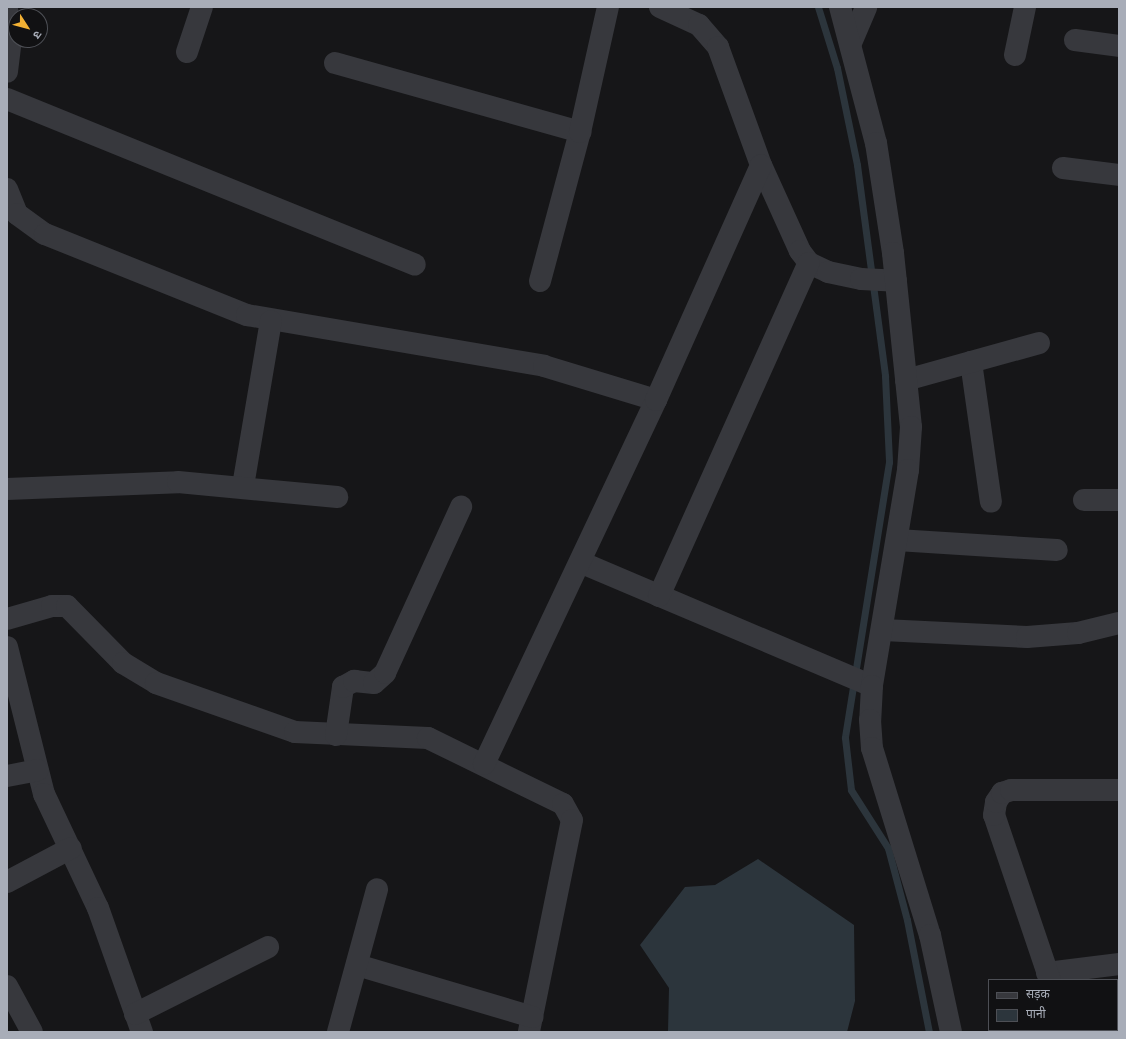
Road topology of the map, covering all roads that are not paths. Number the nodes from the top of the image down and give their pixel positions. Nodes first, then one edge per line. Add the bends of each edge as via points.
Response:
1 (202, 7) edge
2 (608, 7) edge
3 (660, 7) edge
4 (840, 7) edge
5 (866, 7) edge
6 (1025, 7) edge
7 (7, 9) edge
8 (1075, 40) dead end
9 (851, 43) junction
10 (1119, 46) edge
11 (187, 52) dead end
12 (1015, 54) dead end
13 (335, 63) dead end
14 (7, 72) edge
15 (7, 99) edge
16 (580, 132) junction
17 (761, 165) junction
18 (1063, 168) dead end
19 (1119, 175) edge
20 (7, 189) edge
21 (809, 263) junction
22 (415, 265) dead end
23 (540, 281) dead end
24 (889, 281) junction
25 (271, 321) junction
26 (1039, 343) dead end
27 (971, 362) junction
28 (906, 380) junction
29 (656, 400) junction
30 (243, 486) junction
31 (7, 489) edge
32 (338, 497) dead end
33 (1084, 500) dead end
34 (1119, 500) edge
35 (991, 502) dead end
36 (462, 507) dead end
37 (897, 540) junction
38 (1057, 550) dead end
39 (580, 562) junction
40 (659, 596) junction
41 (7, 620) edge
42 (1119, 623) edge
43 (883, 630) junction
44 (7, 647) edge
45 (860, 682) junction
46 (336, 735) junction
47 (484, 764) junction
48 (37, 770) junction
49 (7, 776) edge
50 (1119, 790) edge
51 (71, 848) junction
52 (7, 882) edge
53 (377, 889) dead end
54 (268, 947) dead end
55 (1119, 964) edge
56 (357, 965) junction
57 (1048, 976) edge
58 (7, 986) edge
59 (139, 1023) edge
60 (531, 1024) edge
61 (32, 1032) edge
62 (338, 1032) edge
63 (951, 1032) edge

1 - 11 street
2 - 16 street
3 - 17 street via 699,26 718,47
4 - 9 street
5 - 9 street
6 - 12 street
7 - 14 street via 11,39
8 - 10 street
9 - 24 street via 876,143
13 - 16 street
15 - 22 street
16 - 23 street
17 - 21 street via 800,251
17 - 29 street
18 - 19 street
20 - 25 street via 17,214 45,234
21 - 24 street via 828,272 861,279
21 - 40 street
24 - 28 street
25 - 29 street via 544,366
25 - 30 street
26 - 27 street
27 - 28 street
27 - 35 street
28 - 37 street via 911,449
29 - 39 street
30 - 31 street via 148,481
30 - 32 street
33 - 34 street
36 - 46 street via 384,673 374,683 348,682 343,687
37 - 38 street
37 - 43 street
39 - 40 street
39 - 47 street
40 - 45 street
41 - 46 street via 52,606 67,606 123,663 156,683 295,732
42 - 43 street via 1078,633 1027,638
43 - 45 street
44 - 48 street
45 - 63 street via 870,720 878,774 930,935
46 - 47 street via 416,735 444,743
47 - 60 street via 562,804 572,820
48 - 49 street
48 - 51 street via 44,794
50 - 57 street via 1011,790 1002,793 996,802 994,815
51 - 52 street
51 - 59 street via 98,908
53 - 56 street
54 - 59 street
55 - 57 street
56 - 60 street
56 - 62 street
58 - 61 street

